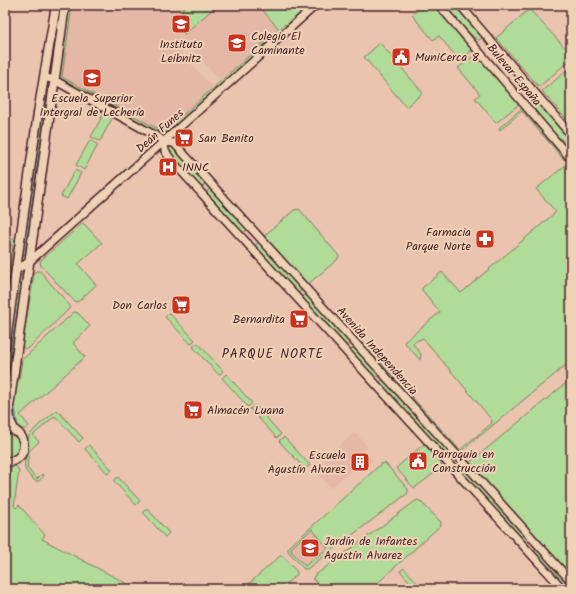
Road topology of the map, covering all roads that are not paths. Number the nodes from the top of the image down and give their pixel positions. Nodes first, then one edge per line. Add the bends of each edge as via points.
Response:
1 (56, 5) edge
2 (65, 5) edge
3 (316, 5) edge
4 (439, 5) edge
5 (460, 5) edge
6 (44, 77) junction
7 (54, 80) junction
8 (571, 135) edge
9 (164, 142) junction
10 (571, 159) edge
11 (29, 262) junction
12 (16, 270) junction
13 (5, 347) edge
14 (5, 428) edge
15 (15, 430) junction
16 (456, 454) junction
17 (14, 460) junction
18 (446, 461) junction
19 (5, 462) edge
20 (463, 462) junction
21 (5, 470) edge
22 (454, 470) junction
23 (571, 581) edge
24 (563, 589) edge

1 - 6 highway
2 - 7 highway
3 - 9 main road, Deán Funes
4 - 10 main road, Bulevar España
5 - 8 main road, Bulevar España
6 - 7 main road, Avenida Independencia
6 - 12 highway
7 - 9 main road, Avenida Independencia
7 - 11 highway
9 - 11 main road, Deán Funes
9 - 16 main road, Avenida Independencia via 174,143
9 - 18 main road, Avenida Independencia via 164,151 172,161
11 - 12 main road, Deán Funes
11 - 15 highway via 9,407 10,421
12 - 13 highway
14 - 15 highway
15 - 17 highway via 22,437 24,445 22,453
16 - 18 main road via 450,455
16 - 20 main road, Avenida Independencia
17 - 19 highway
17 - 21 highway
18 - 22 main road, Avenida Independencia
20 - 22 main road via 461,468
20 - 23 main road, Avenida Independencia
22 - 24 main road, Avenida Independencia

